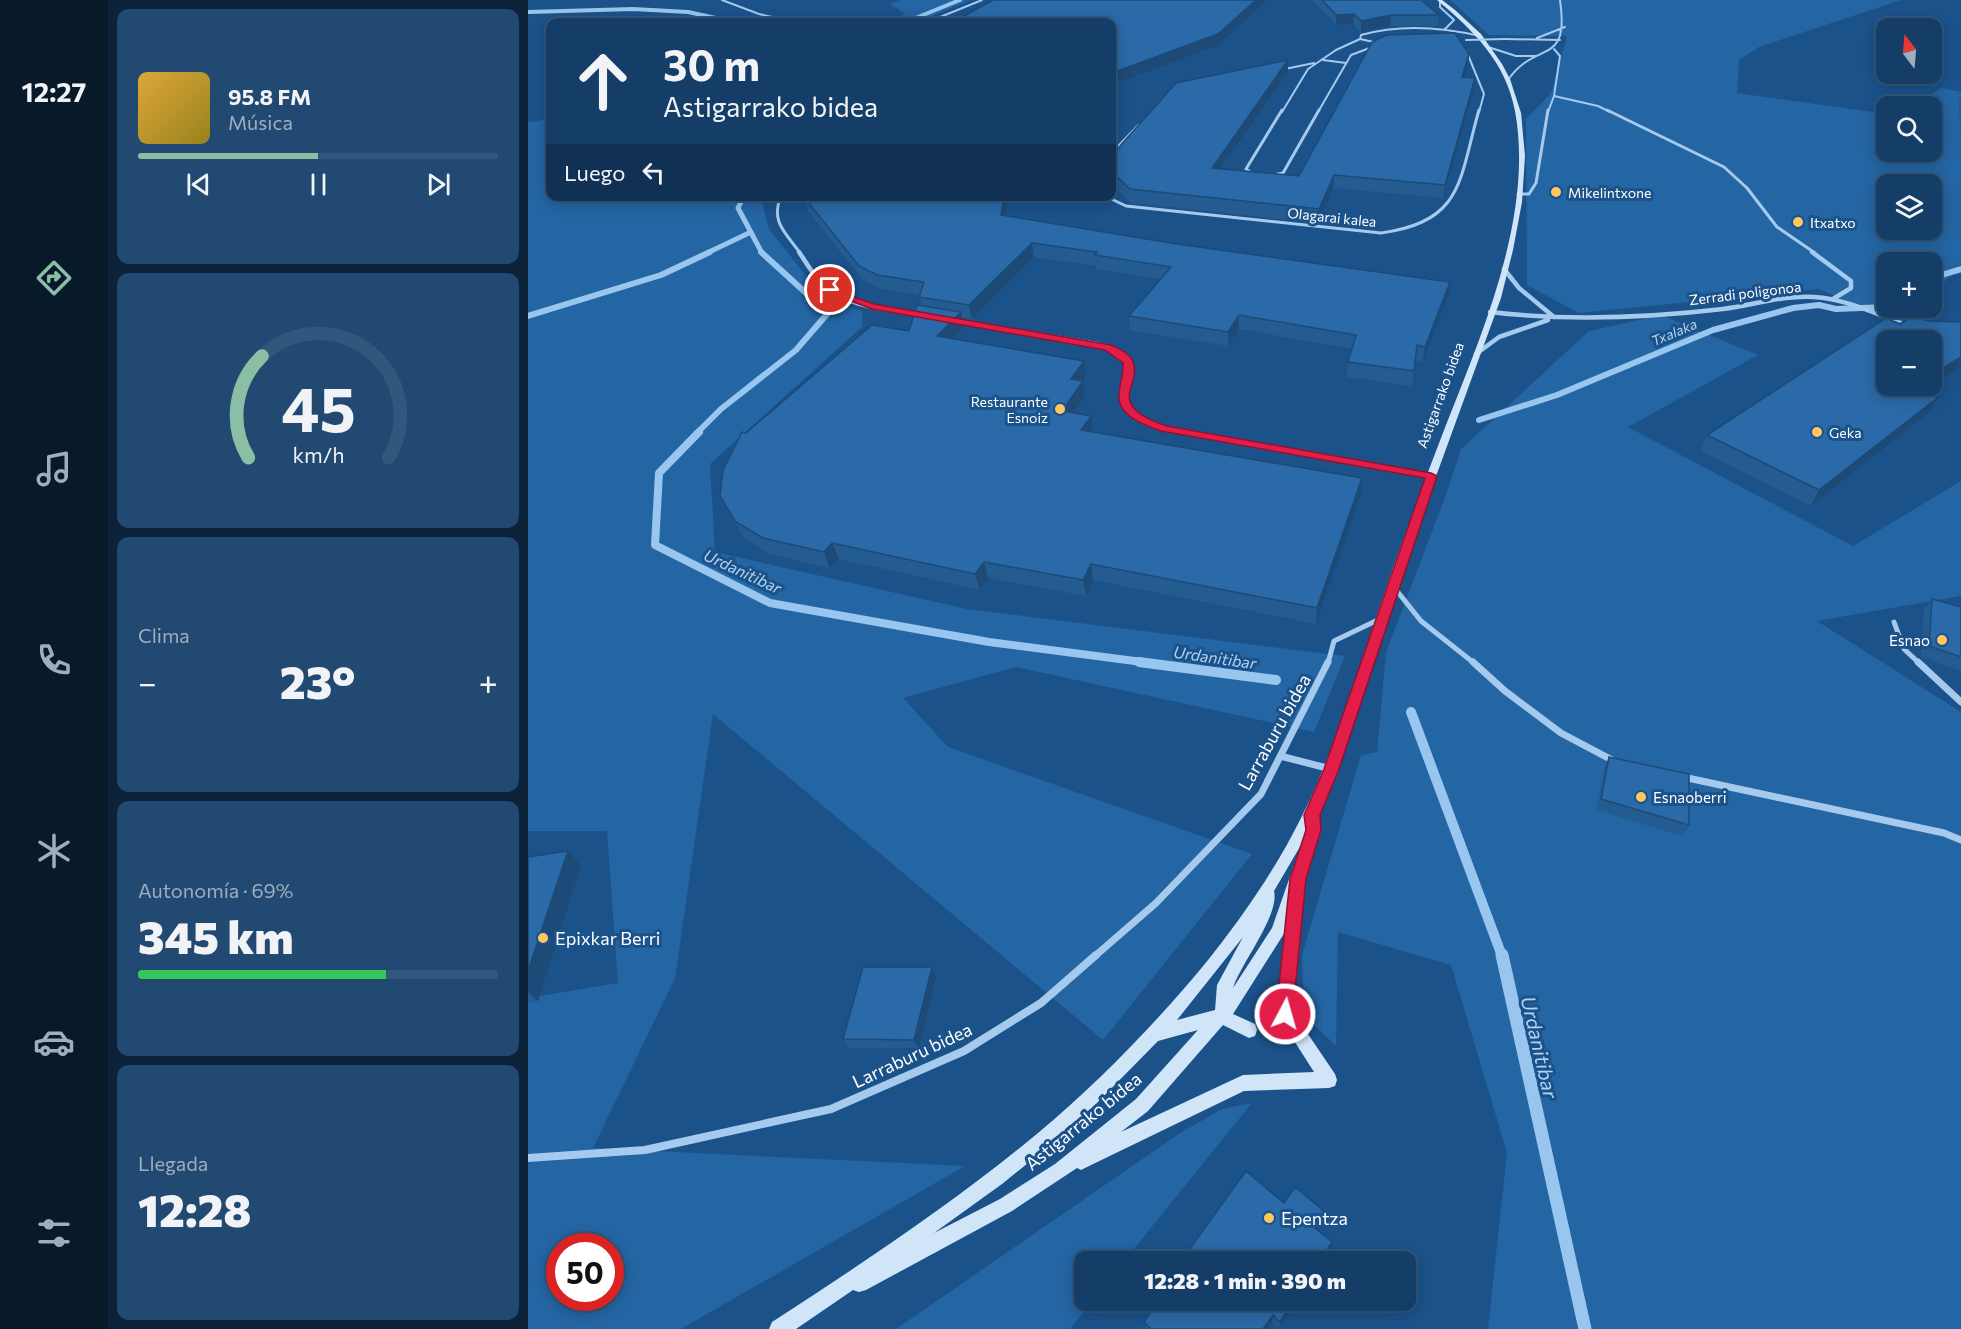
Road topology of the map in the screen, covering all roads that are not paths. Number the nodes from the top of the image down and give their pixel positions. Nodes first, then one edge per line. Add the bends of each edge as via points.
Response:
1 (722, 0) edge
2 (982, 0) edge
3 (1439, 0) edge
4 (1560, 0) edge
5 (777, 18) edge
6 (938, 18) edge
7 (1565, 27) junction
8 (1445, 29) junction
9 (1480, 36) junction
10 (1360, 39) junction
11 (1533, 39) junction
12 (1458, 40) edge
13 (1560, 40) junction
14 (1462, 45) edge
15 (1488, 47) junction
16 (1554, 49) junction
17 (1544, 55) junction
18 (1319, 60) junction
19 (1315, 63) junction
20 (1346, 63) junction
21 (1269, 72) edge
22 (1508, 80) junction
23 (1554, 96) junction
24 (1141, 123) edge
25 (1116, 149) edge
26 (1260, 175) edge
27 (1269, 176) edge
28 (1518, 194) junction
29 (779, 201) edge
30 (1116, 201) edge
31 (1504, 269) junction
32 (1833, 299) junction
33 (1491, 312) junction
34 (929, 316) edge
35 (1554, 317) junction
36 (952, 320) edge
37 (1915, 326) edge
38 (1476, 354) junction
39 (1431, 476) junction
40 (1394, 586) junction
41 (1382, 618) junction
42 (1894, 622) dead end
43 (1961, 702) edge
44 (1280, 756) junction
45 (1622, 763) edge
46 (1331, 769) junction
47 (1677, 776) edge
48 (1312, 815) junction
49 (1961, 840) edge
50 (1298, 879) junction
51 (1270, 884) junction
52 (1221, 1016) junction
53 (1249, 1030) dead end
54 (1153, 1034) junction
55 (528, 1158) edge
56 (1061, 1170) junction
57 (816, 1306) junction
58 (779, 1329) edge

1 - 5 street
2 - 6 street
3 - 8 street via 1440,7 1454,20
3 - 9 main road, Astigarrako bidea
4 - 7 street
7 - 11 street
7 - 13 street
8 - 9 street
8 - 10 street via 1370,32 1360,34
9 - 15 main road, Astigarrako bidea
10 - 18 street
10 - 20 street via 1385,43 1357,52
11 - 12 street, bridge
11 - 13 street
13 - 16 street
14 - 30 street, Olagarai kalea via 1484,94 1453,198 1432,219 1382,233 1126,206
15 - 17 street via 1516,56
15 - 22 main road, Astigarrako bidea
16 - 17 street
16 - 23 street via 1560,56
17 - 22 street via 1517,66
18 - 19 street
18 - 20 street
19 - 21 street
19 - 26 street via 1246,169
20 - 27 street via 1283,173
22 - 28 main road, Astigarrako bidea via 1520,132
23 - 28 street via 1536,183 1529,194
23 - 32 street via 1606,110 1694,151 1734,175 1777,227 1851,281 1851,288
24 - 25 street
28 - 31 main road, Astigarrako bidea
29 - 34 street via 777,220 830,290 864,304
31 - 33 main road, Astigarrako bidea
31 - 35 street via 1518,288
32 - 35 street, Zerradi poligonoa via 1786,297 1724,309
32 - 37 street, Zerradi poligonoa
33 - 35 street, Zerradi poligonoa
33 - 38 main road, Astigarrako bidea
35 - 38 street via 1498,337
36 - 39 street via 1107,347 1124,356 1130,369 1123,394 1130,411 1165,429
38 - 39 main road, Astigarrako bidea
39 - 40 main road, Astigarrako bidea
40 - 41 main road, Astigarrako bidea
40 - 45 street via 1420,621 1505,691 1561,733
41 - 44 street, Larraburu bidea via 1334,641 1326,669
41 - 46 main road, Astigarrako bidea
42 - 43 street via 1904,649
44 - 46 street
44 - 55 street, Larraburu bidea via 1261,794 1156,903 1041,1003 964,1051 831,1109 645,1150
46 - 48 main road, Astigarrako bidea
47 - 49 street via 1944,833
48 - 50 main road, Astigarrako bidea via 1313,830
48 - 51 main road, Astigarrako bidea
50 - 52 main road, Astigarrako bidea via 1278,931
50 - 56 main road via 1285,1014 1329,1080 1243,1083
51 - 52 main road via 1264,913 1225,985
51 - 54 main road, Astigarrako bidea via 1217,961
52 - 53 main road
52 - 54 main road
52 - 56 main road, Astigarrako bidea via 1142,1105
54 - 57 main road, Astigarrako bidea via 1047,1137
56 - 57 main road, Astigarrako bidea via 1006,1206
57 - 58 main road, Astigarrako bidea

